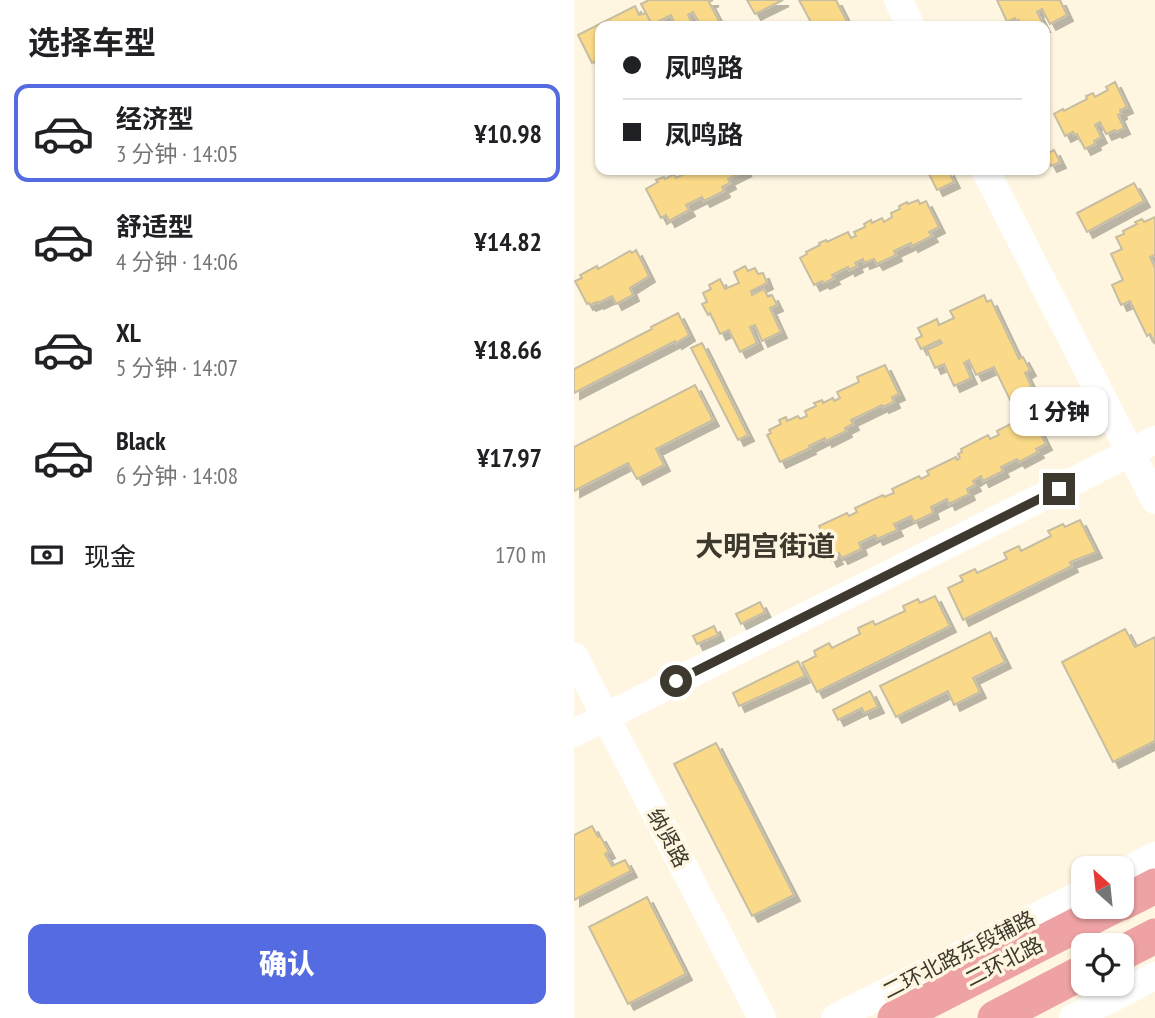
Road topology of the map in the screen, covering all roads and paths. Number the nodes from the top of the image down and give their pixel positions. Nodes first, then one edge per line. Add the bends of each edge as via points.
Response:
1 (898, 0) edge
2 (919, 0) edge
3 (908, 21) edge
4 (930, 21) edge
5 (988, 175) edge
6 (1009, 175) edge
7 (1147, 450) edge
8 (1155, 500) edge
9 (574, 656) edge
10 (604, 717) junction
11 (574, 733) edge
12 (1155, 856) edge
13 (1134, 867) edge
14 (1155, 886) edge
15 (1134, 897) edge
16 (1071, 898) edge
17 (1089, 919) edge
18 (1155, 936) edge
19 (1134, 947) edge
20 (1155, 976) edge
21 (1071, 978) edge
22 (762, 1018) edge
23 (835, 1018) edge
24 (895, 1018) edge
25 (995, 1018) edge
26 (1073, 1018) edge

1 - 3 street
2 - 4 street
5 - 7 street
6 - 7 street
7 - 8 street
7 - 10 street
9 - 10 street, 纳贤路
10 - 11 street
10 - 22 street, 纳贤路
12 - 13 street
14 - 15 highway
16 - 23 street, 二环北路东段辅路
17 - 24 highway, 二环北路
18 - 19 highway
20 - 26 street
21 - 25 highway

